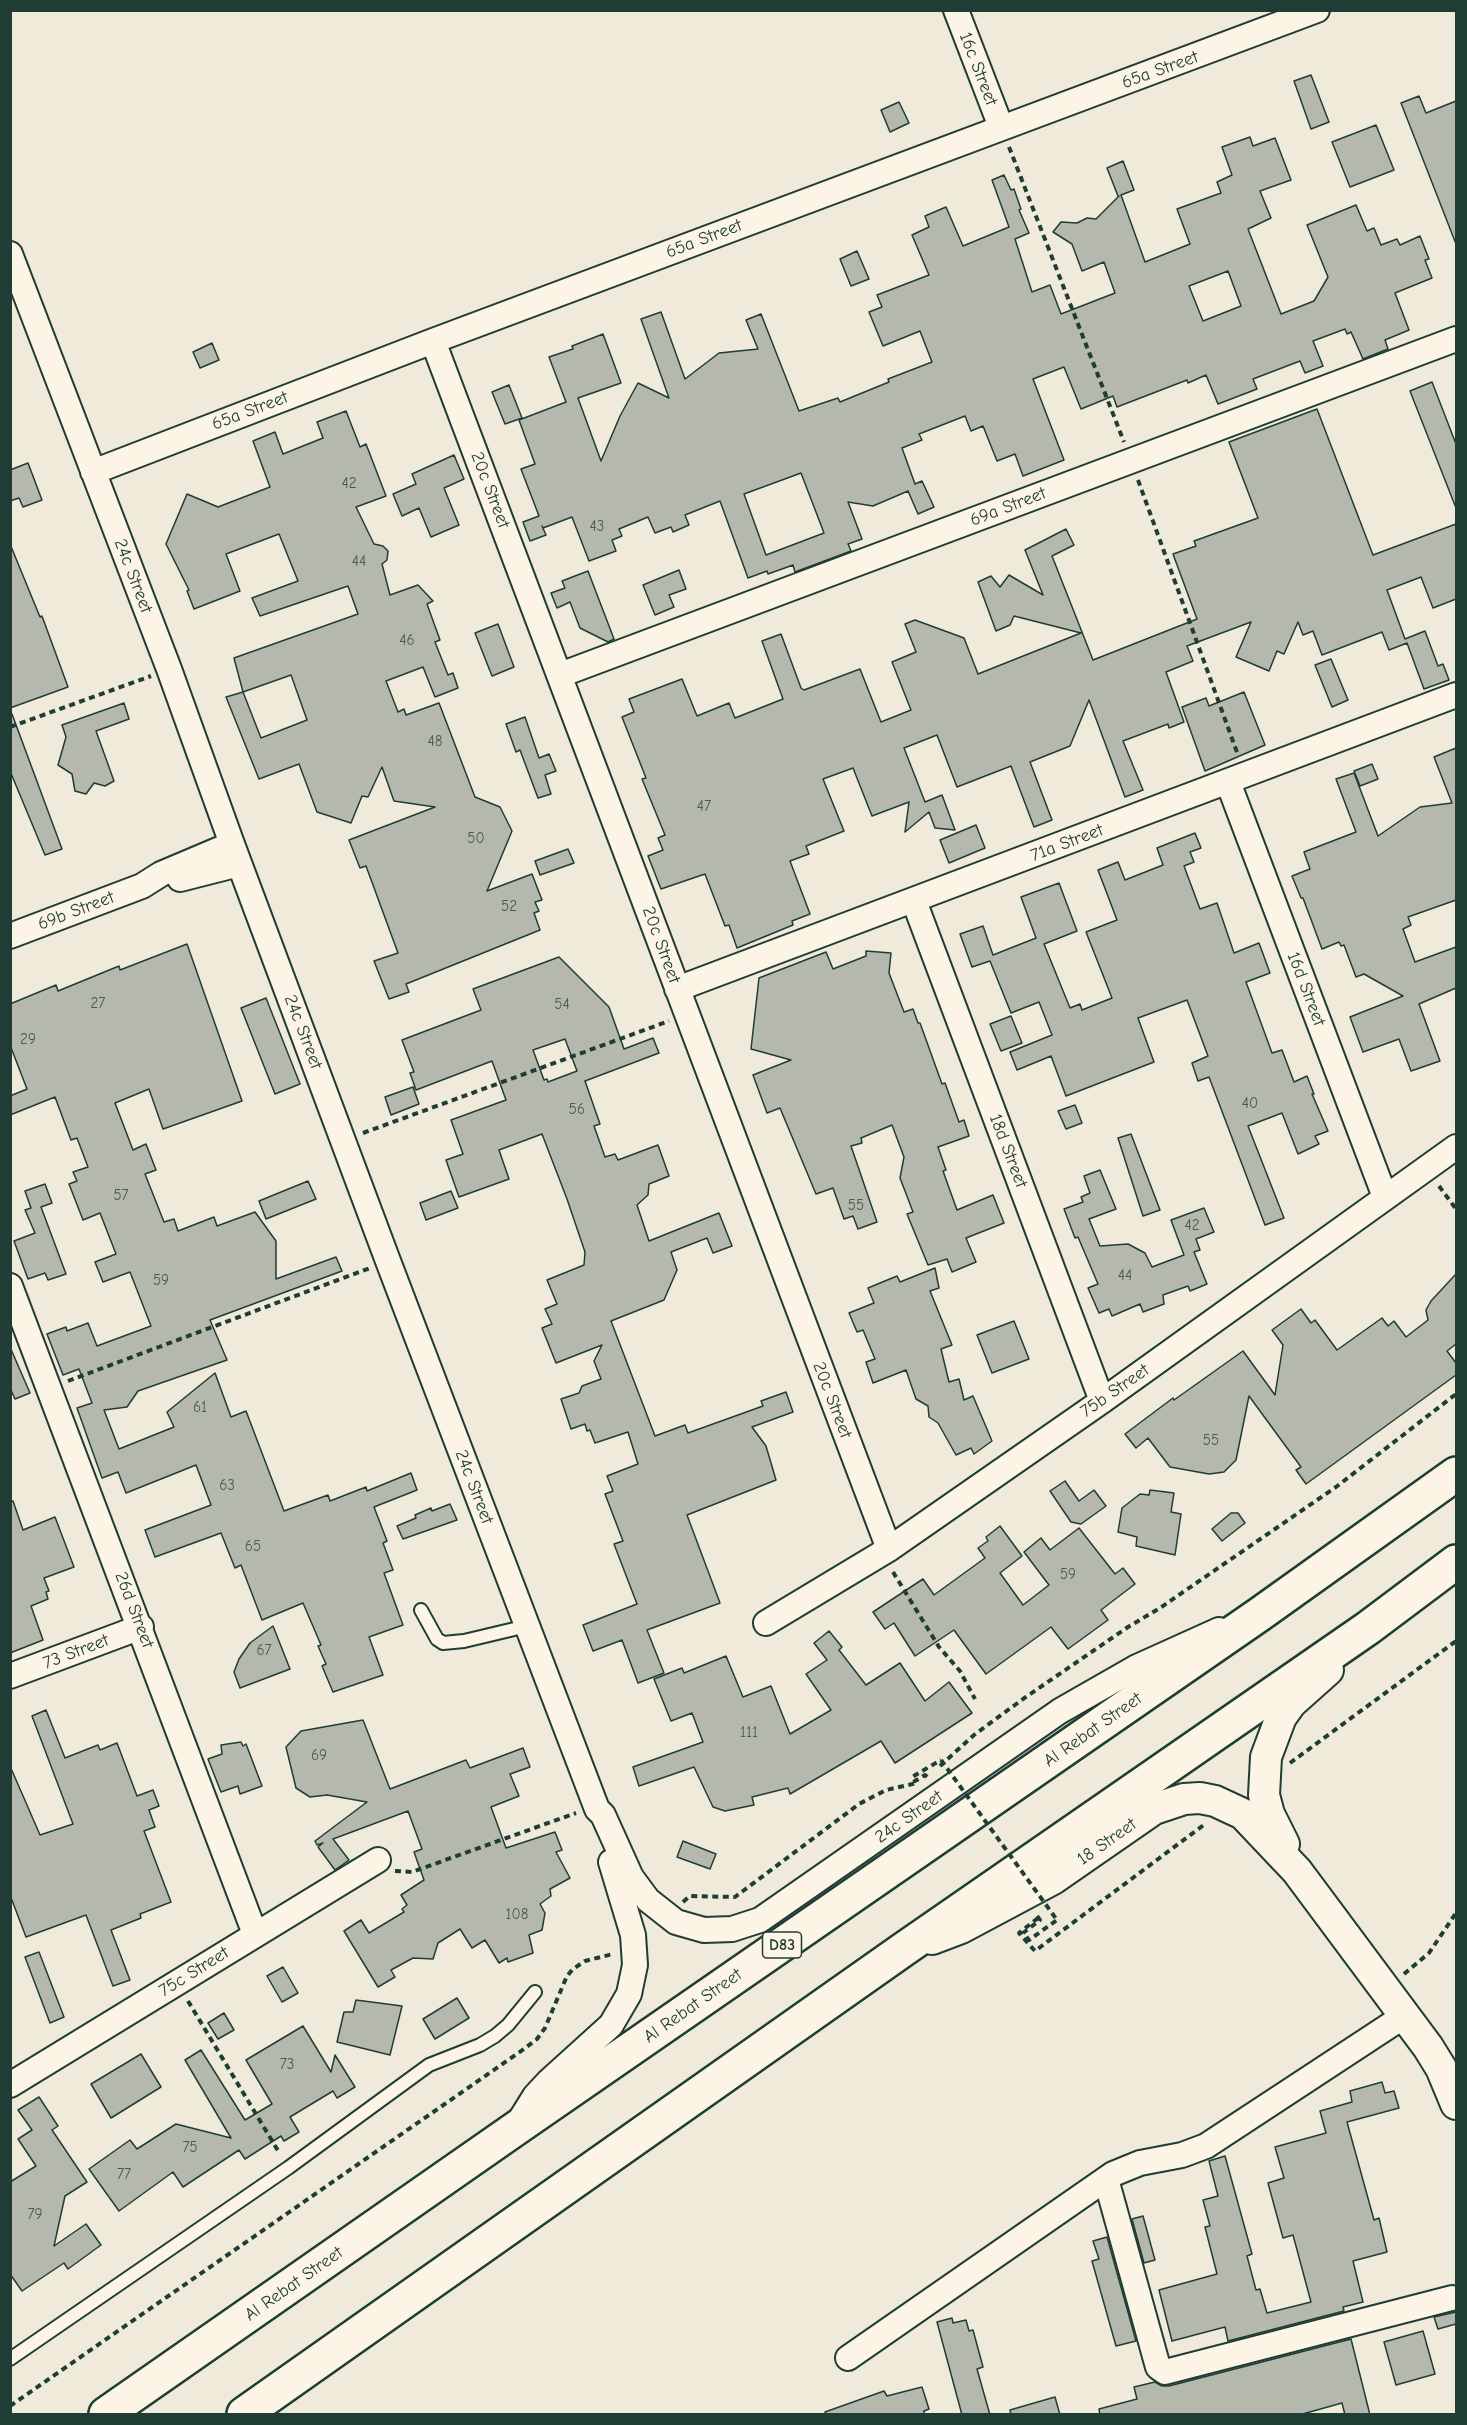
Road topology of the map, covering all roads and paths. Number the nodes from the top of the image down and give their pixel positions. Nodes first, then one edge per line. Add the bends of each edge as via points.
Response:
1 (956, 10) edge
2 (1317, 10) edge
3 (1001, 128) junction
4 (10, 254) edge
5 (1456, 339) edge
6 (433, 341) junction
7 (93, 472) junction
8 (169, 669) junction
9 (560, 675) junction
10 (1456, 695) edge
11 (10, 728) edge
12 (1228, 782) junction
13 (236, 854) junction
14 (914, 901) junction
15 (10, 936) edge
16 (677, 988) junction
17 (687, 1015) junction
18 (344, 1140) junction
19 (1456, 1147) edge
20 (1426, 1168) junction
21 (1385, 1197) junction
22 (1456, 1209) edge
23 (388, 1262) junction
24 (10, 1286) edge
25 (15, 1312) edge
26 (49, 1389) junction
27 (1456, 1394) edge
28 (1102, 1401) junction
29 (1456, 1474) edge
30 (885, 1551) junction
31 (1456, 1562) edge
32 (421, 1610) dead end
33 (1260, 1614) junction
34 (766, 1623) dead end
35 (527, 1626) junction
36 (141, 1627) junction
37 (1368, 1628) junction
38 (10, 1676) edge
39 (975, 1699) dead end
40 (925, 1774) dead end
41 (597, 1807) junction
42 (374, 1862) joint
43 (1297, 1871) junction
44 (1456, 1913) edge
45 (1040, 1920) dead end
46 (676, 1922) junction
47 (255, 1934) junction
48 (634, 1949) junction
49 (904, 1949) junction
50 (177, 1983) junction
51 (1384, 1988) junction
52 (535, 1992) dead end
53 (1404, 2016) junction
54 (10, 2085) edge
55 (1456, 2104) edge
56 (515, 2128) junction
57 (288, 2168) junction
58 (1106, 2180) junction
59 (1452, 2298) dead end
60 (848, 2358) dead end
61 (10, 2359) edge
62 (10, 2406) edge
63 (248, 2412) edge
64 (106, 2415) edge

1 - 3 street, 16c Street
2 - 3 street, 65a Street
3 - 6 street, 65a Street
4 - 7 street, 24c Street
5 - 9 street, 69a Street
6 - 7 street, 65a Street
6 - 9 street, 20c Street
7 - 8 street, 24c Street
8 - 11 path
8 - 13 street, 24c Street
9 - 16 street, 20c Street
10 - 12 street, 71a Street
12 - 14 street, 71a Street
12 - 21 street, 16d Street
13 - 15 street, 69b Street via 161,874 142,886
13 - 18 street, 24c Street
14 - 16 street, 71a Street
14 - 28 street, 18d Street
16 - 17 street, 20c Street
17 - 18 path
17 - 30 street, 20c Street
18 - 23 street, 24c Street
19 - 20 street, 75b Street
20 - 21 street, 75b Street
20 - 22 path
21 - 28 street, 75b Street
23 - 26 path
23 - 35 street, 24c Street
24 - 25 street, 26d Street
25 - 26 street, 26d Street
26 - 36 street, 26d Street
27 - 46 path via 1336,1487 990,1723 927,1777 886,1790 859,1804 735,1897 690,1896 682,1903
28 - 30 street, 75b Street
29 - 33 highway, Al Rebat Street / D83
30 - 34 street, 75b Street
30 - 39 path via 939,1647 960,1671
31 - 37 highway
32 - 35 lane via 443,1643
33 - 46 street, 24c Street via 1168,1652 1060,1711 760,1920 718,1930
33 - 56 highway, Al Rebat Street / D83
35 - 41 street, 24c Street
36 - 38 street, 73 Street
36 - 47 street, 26d Street
37 - 43 street, 18 Street via 1347,1653 1291,1703 1269,1746 1264,1795
37 - 49 highway
40 - 45 path, bridge via 915,1781 912,1777 941,1760 1057,1920 1029,1940 1023,1933
41 - 42 path via 412,1872 400,1872
41 - 46 street, 24c Street via 637,1886
41 - 48 street, 24c Street via 596,1818 631,1921
42 - 47 street, 75c Street
43 - 49 street, 18 Street via 1244,1814 1215,1801 1184,1799 1154,1809 1021,1897 961,1928
43 - 51 street, 18 Street
44 - 51 path via 1424,1958
47 - 50 street, 75c Street
48 - 56 street, 24c Street via 633,1981 621,2010 597,2039 548,2082
48 - 62 path via 579,1964 567,1976 537,2039
49 - 63 highway
50 - 54 street, 75c Street
50 - 57 path
51 - 53 street, 18 Street
52 - 57 lane via 495,2036 429,2065
53 - 55 street, 18 Street via 1441,2068
53 - 58 street via 1206,2146 1140,2163
56 - 64 highway, Al Rebat Street / D83
57 - 61 lane
58 - 59 street via 1158,2367 1165,2372
58 - 60 street

